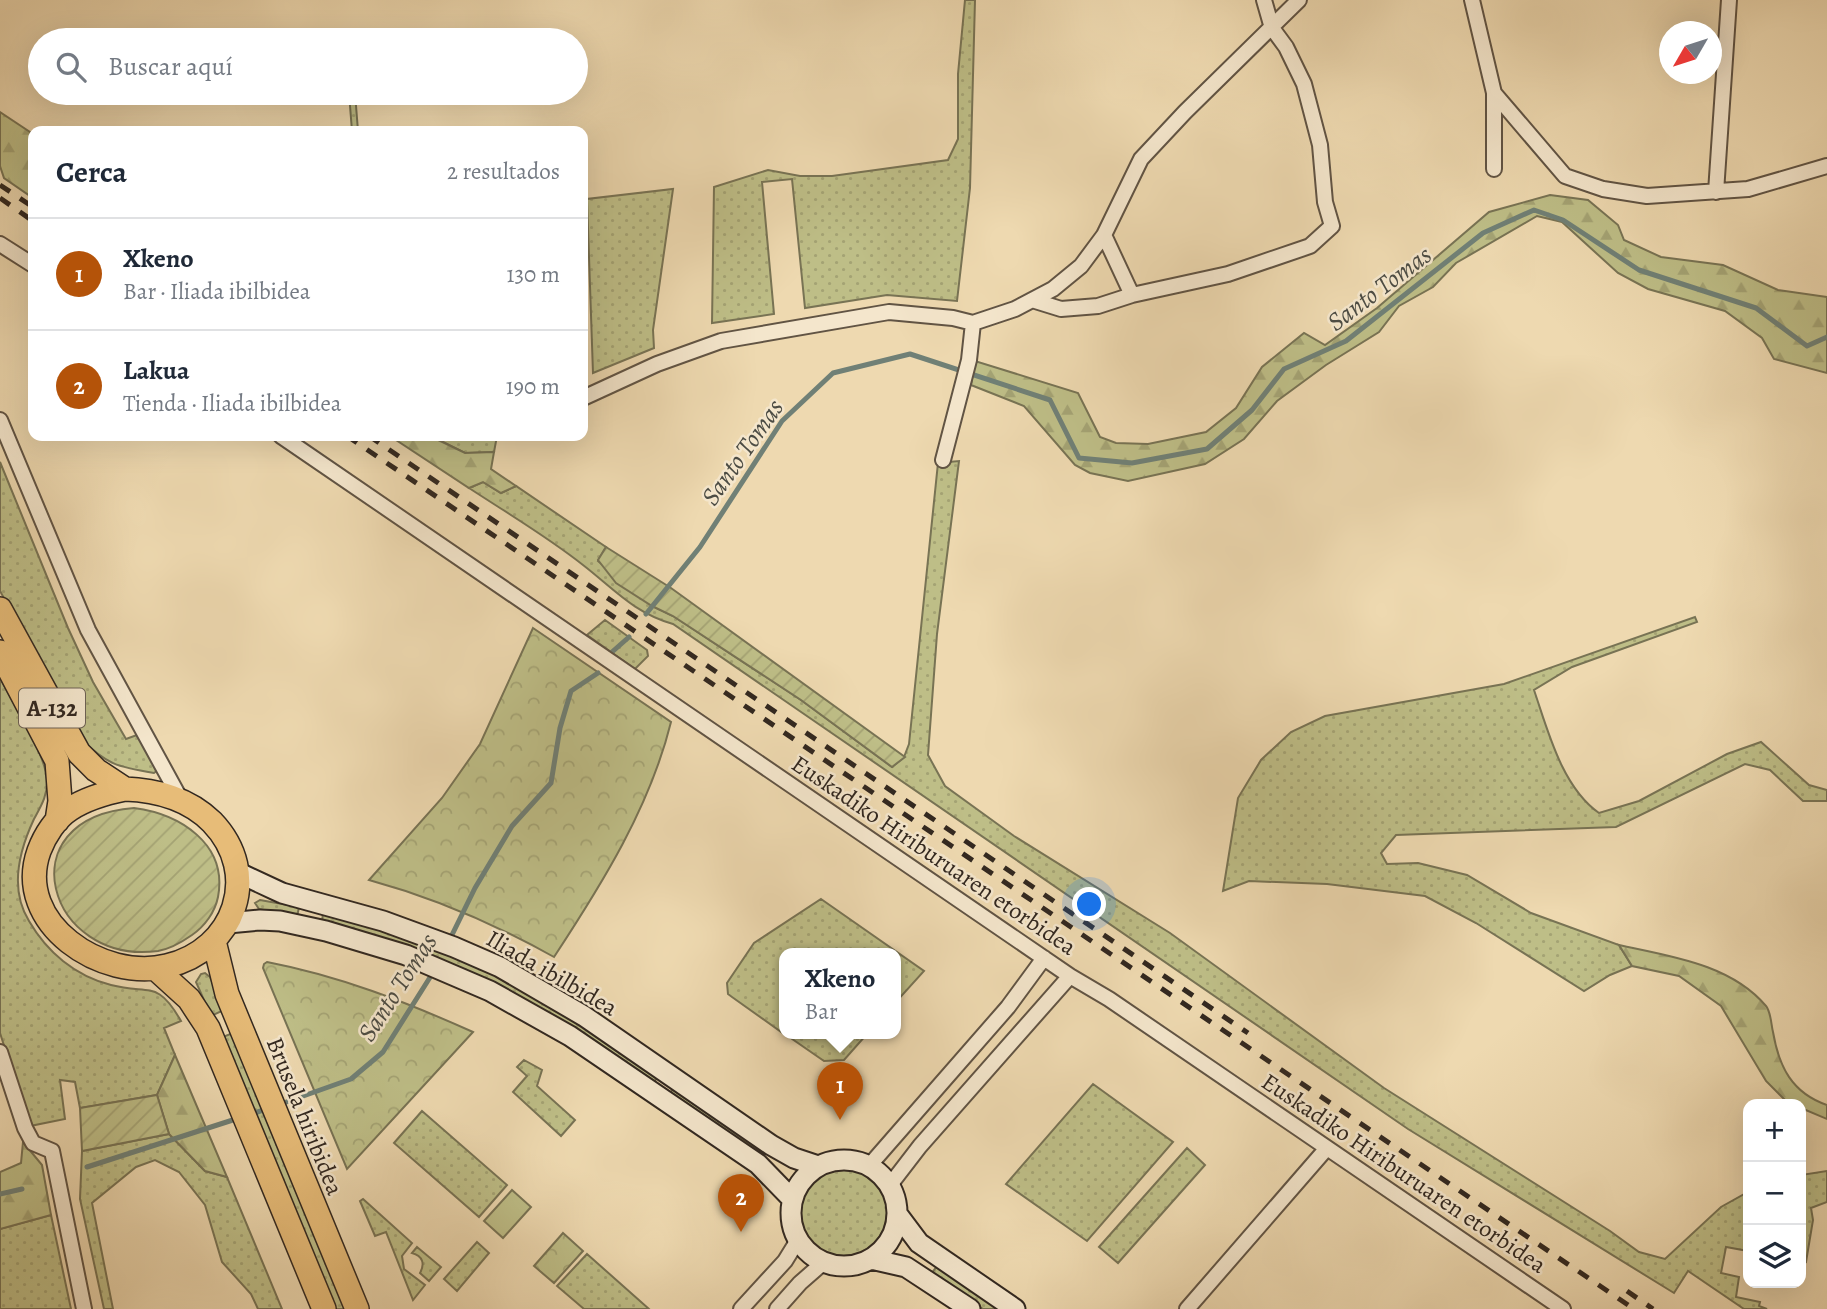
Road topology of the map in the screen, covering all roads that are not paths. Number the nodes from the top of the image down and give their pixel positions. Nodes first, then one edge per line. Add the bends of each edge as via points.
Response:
1 (1264, 0) edge
2 (1299, 0) edge
3 (1472, 0) edge
4 (1729, 0) edge
5 (1272, 28) junction
6 (1494, 93) junction
7 (1827, 166) edge
8 (1494, 169) dead end
9 (1716, 192) junction
10 (1104, 235) junction
11 (0, 244) edge
12 (28, 262) edge
13 (1132, 295) junction
14 (1032, 300) junction
15 (973, 323) junction
16 (614, 384) junction
17 (588, 388) edge
18 (588, 396) edge
19 (0, 420) edge
20 (288, 441) edge
21 (943, 460) dead end
22 (0, 609) edge
23 (0, 652) edge
24 (125, 789) junction
25 (182, 801) junction
26 (57, 821) junction
27 (237, 872) junction
28 (221, 932) junction
29 (1044, 958) junction
30 (156, 969) junction
31 (1070, 976) junction
32 (0, 1052) edge
33 (1326, 1148) junction
34 (869, 1166) junction
35 (818, 1167) junction
36 (890, 1185) junction
37 (793, 1199) junction
38 (898, 1215) junction
39 (798, 1240) junction
40 (871, 1259) junction
41 (824, 1262) junction
42 (84, 1309) edge
43 (324, 1309) edge
44 (357, 1309) edge
45 (741, 1309) edge
46 (777, 1309) edge
47 (970, 1309) edge
48 (1015, 1309) edge
49 (1187, 1309) edge
50 (1563, 1309) edge

1 - 5 street
2 - 5 street
3 - 6 street
4 - 9 street
5 - 10 street via 1141,159
5 - 13 street via 1304,83 1320,145 1332,226 1310,246 1228,274
6 - 8 street
6 - 9 street via 1566,176 1603,189 1647,196
7 - 9 street via 1748,189
10 - 13 street
10 - 14 street via 1081,265
11 - 12 street
13 - 14 street via 1098,306 1061,309
14 - 15 street
15 - 16 street via 889,312 760,332 689,351
15 - 21 street via 969,359
16 - 17 street
16 - 18 street
19 - 25 street via 88,630
20 - 29 street, Euskadiko Hiriburuaren etorbidea
22 - 24 main road, A-132 via 79,753
23 - 26 main road, A-132 via 57,761
24 - 25 main road via 149,790
24 - 26 main road via 83,801
25 - 27 main road via 223,836
26 - 30 main road via 42,844 35,873 35,887 51,924 80,952 98,961 130,969
27 - 28 main road via 235,908
27 - 35 street, Iliada ibilbidea via 282,893 383,921 500,967 584,1016 771,1145
28 - 30 main road via 185,960
28 - 37 street, Iliada ibilbidea via 260,920 280,921 442,969 570,1036 758,1164
28 - 44 main road, Brusela hiribidea via 220,974
29 - 31 street, Euskadiko Hiriburuaren etorbidea
29 - 34 street via 1008,1007
30 - 43 main road via 189,999 208,1028
31 - 33 street, Euskadiko Hiriburuaren etorbidea
31 - 36 street
32 - 42 street via 25,1128 33,1143 51,1151
33 - 49 street
33 - 50 street, Euskadiko Hiriburuaren etorbidea
34 - 35 street via 843,1160
34 - 36 street
35 - 37 street via 798,1186
36 - 38 street
37 - 39 street via 791,1220
38 - 40 street via 887,1245
38 - 48 street via 919,1243
39 - 41 street
39 - 45 street
40 - 41 street via 848,1266
40 - 47 street via 906,1267
41 - 46 street

